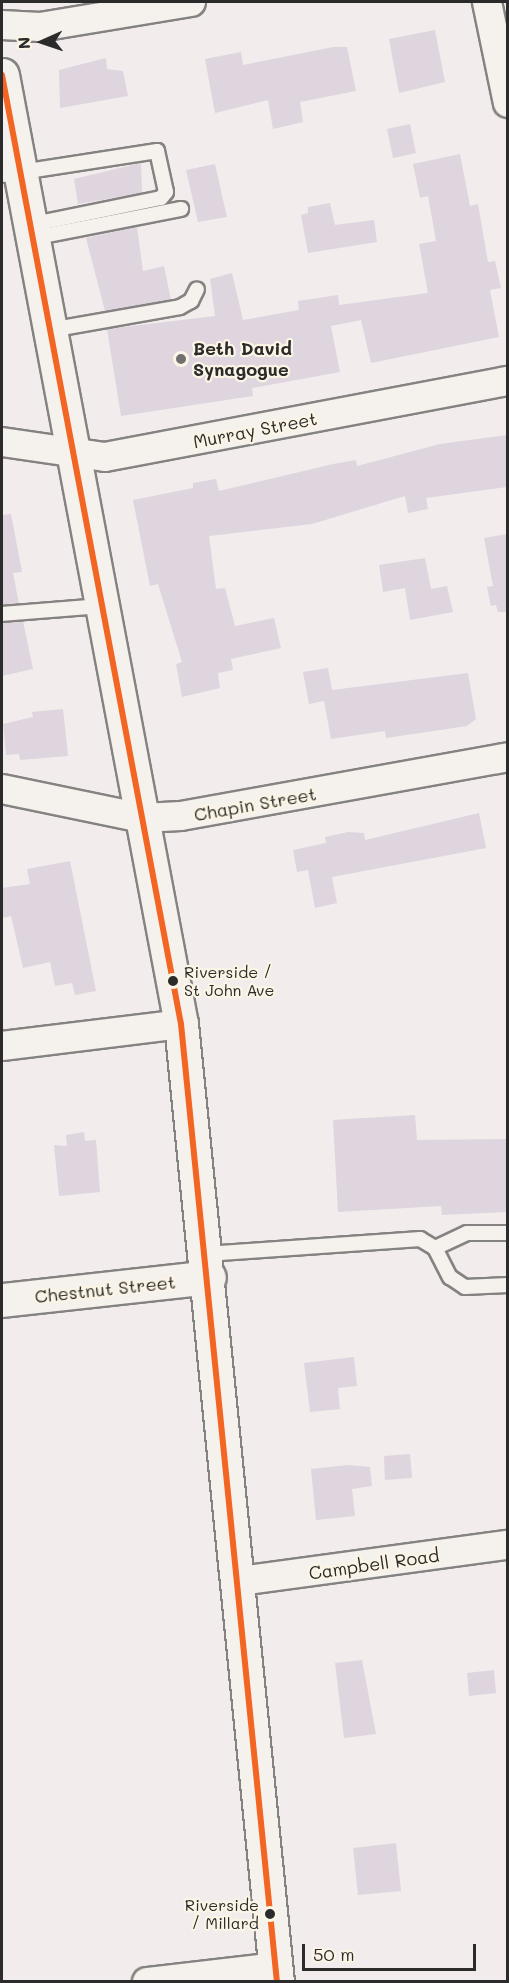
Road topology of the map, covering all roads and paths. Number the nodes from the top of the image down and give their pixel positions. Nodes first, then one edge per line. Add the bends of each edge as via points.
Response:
1 (191, 2) edge
2 (487, 2) edge
3 (2, 25) edge
4 (2, 75) edge
5 (507, 104) edge
6 (11, 174) edge
7 (181, 208) dead end
8 (32, 232) junction
9 (197, 289) dead end
10 (50, 330) junction
11 (507, 381) edge
12 (2, 442) edge
13 (74, 455) junction
14 (101, 606) junction
15 (2, 614) edge
16 (507, 757) edge
17 (2, 789) edge
18 (142, 818) junction
19 (181, 1024) junction
20 (2, 1046) edge
21 (507, 1233) edge
22 (435, 1248) junction
23 (207, 1266) junction
24 (507, 1285) edge
25 (2, 1300) edge
26 (507, 1545) edge
27 (240, 1581) junction
28 (277, 1974) edge
29 (147, 1982) edge

1 - 3 street via 40,27
2 - 5 street
4 - 6 main road
6 - 8 main road
6 - 8 lane via 151,148 157,151 166,192 160,198
7 - 8 lane
8 - 10 main road
9 - 10 lane via 192,301 180,307
10 - 13 main road
11 - 13 street, Murray Street via 144,451
12 - 13 street, Murray Street
13 - 14 main road
14 - 15 lane
14 - 18 main road
16 - 18 street, Chapin Street via 218,813
17 - 18 street, Chapin Street
18 - 19 main road
19 - 20 street
19 - 23 main road
21 - 22 lane via 467,1233
22 - 23 lane via 420,1239 400,1238
22 - 24 lane via 450,1277 465,1287
23 - 25 main road, Chestnut Street
23 - 27 main road
26 - 27 street, Campbell Road
27 - 28 main road
28 - 29 street

